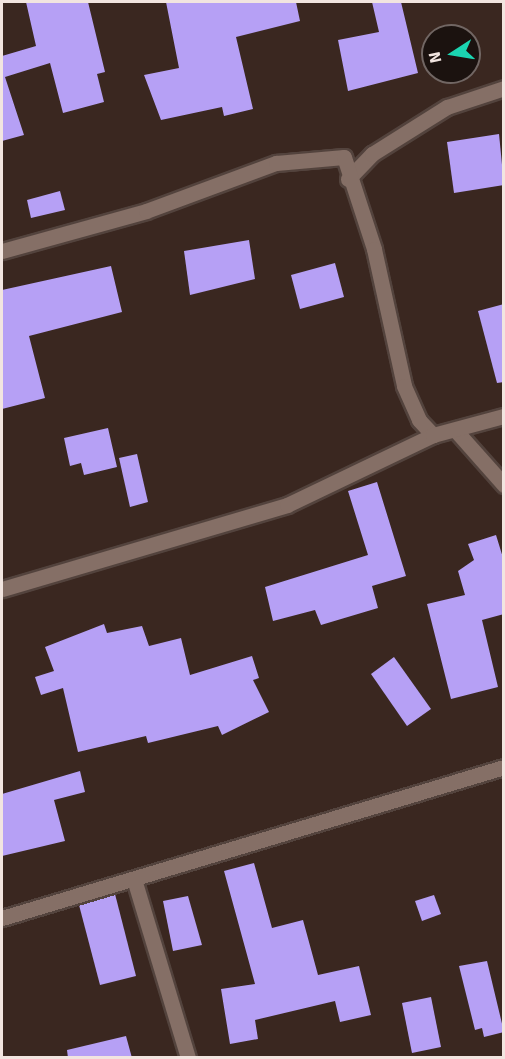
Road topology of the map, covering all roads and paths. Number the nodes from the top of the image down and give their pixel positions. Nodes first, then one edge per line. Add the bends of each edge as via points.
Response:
1 (504, 88) edge
2 (348, 179) junction
3 (2, 251) edge
4 (504, 417) edge
5 (457, 432) junction
6 (433, 435) junction
7 (504, 485) edge
8 (2, 589) edge
9 (504, 766) edge
10 (134, 879) junction
11 (2, 918) edge
12 (188, 1058) edge

1 - 2 street via 447,107 372,154
2 - 3 street via 344,157 276,163 146,210
2 - 6 street via 375,249 404,386 419,420
4 - 5 street
5 - 6 street
5 - 7 street
6 - 8 street via 287,505
9 - 10 street
10 - 11 street
10 - 12 street

